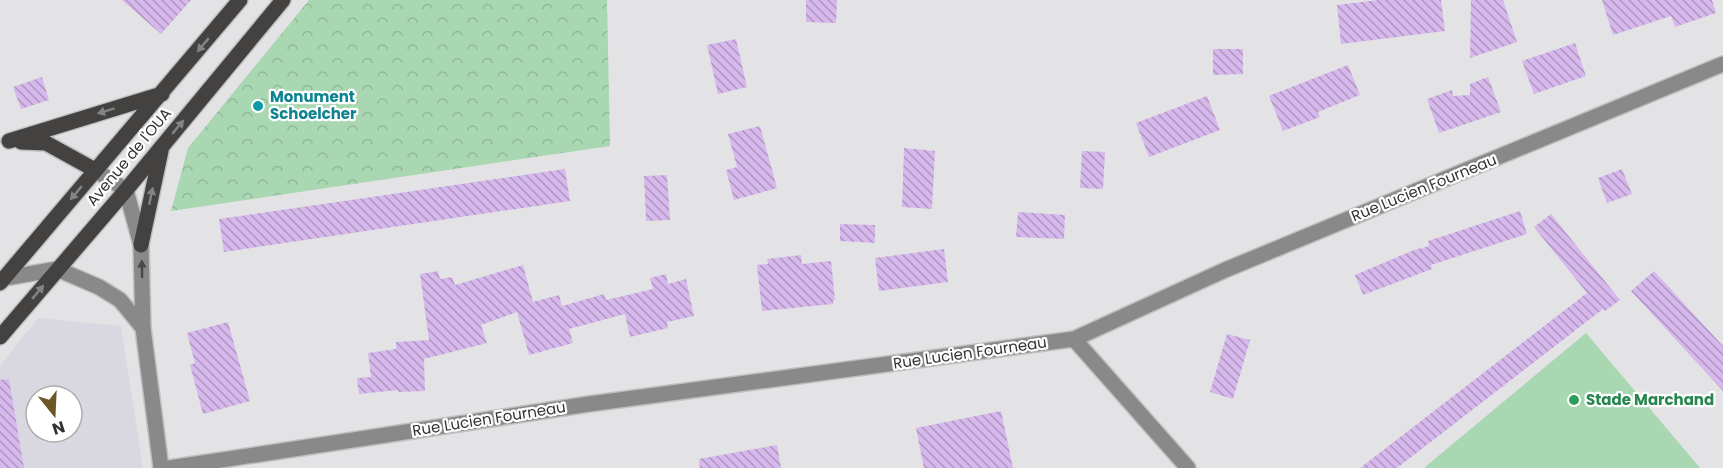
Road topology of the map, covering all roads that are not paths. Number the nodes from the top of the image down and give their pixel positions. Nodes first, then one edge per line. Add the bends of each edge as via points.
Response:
1 (240, 0) edge
2 (283, 0) edge
3 (1723, 63) edge
4 (162, 94) junction
5 (3, 144) edge
6 (161, 147) junction
7 (95, 170) junction
8 (126, 190) junction
9 (141, 244) junction
10 (57, 269) junction
11 (1, 280) edge
12 (143, 328) junction
13 (0, 337) edge
14 (1074, 339) junction
15 (161, 468) edge
16 (169, 468) edge
17 (1188, 468) edge

1 -> 4 main road, Avenue de l'OUA
6 -> 2 main road, Avenue de l'OUA
3 - 14 street, Rue Lucien Fourneau via 1225,270
4 -> 5 main road
4 - 7 main road, Avenue de l'OUA
5 - 7 main road via 46,143
6 - 8 main road, Avenue de l'OUA
9 -> 6 main road
7 - 8 street
7 -> 11 main road, Avenue de l'OUA
8 - 9 street
8 - 10 main road, Avenue de l'OUA
12 -> 9 street
10 - 11 street
10 - 12 street via 120,300
13 -> 10 main road, Avenue de l'OUA
12 - 15 street
14 - 16 street, Rue Lucien Fourneau via 590,404
14 - 17 street

